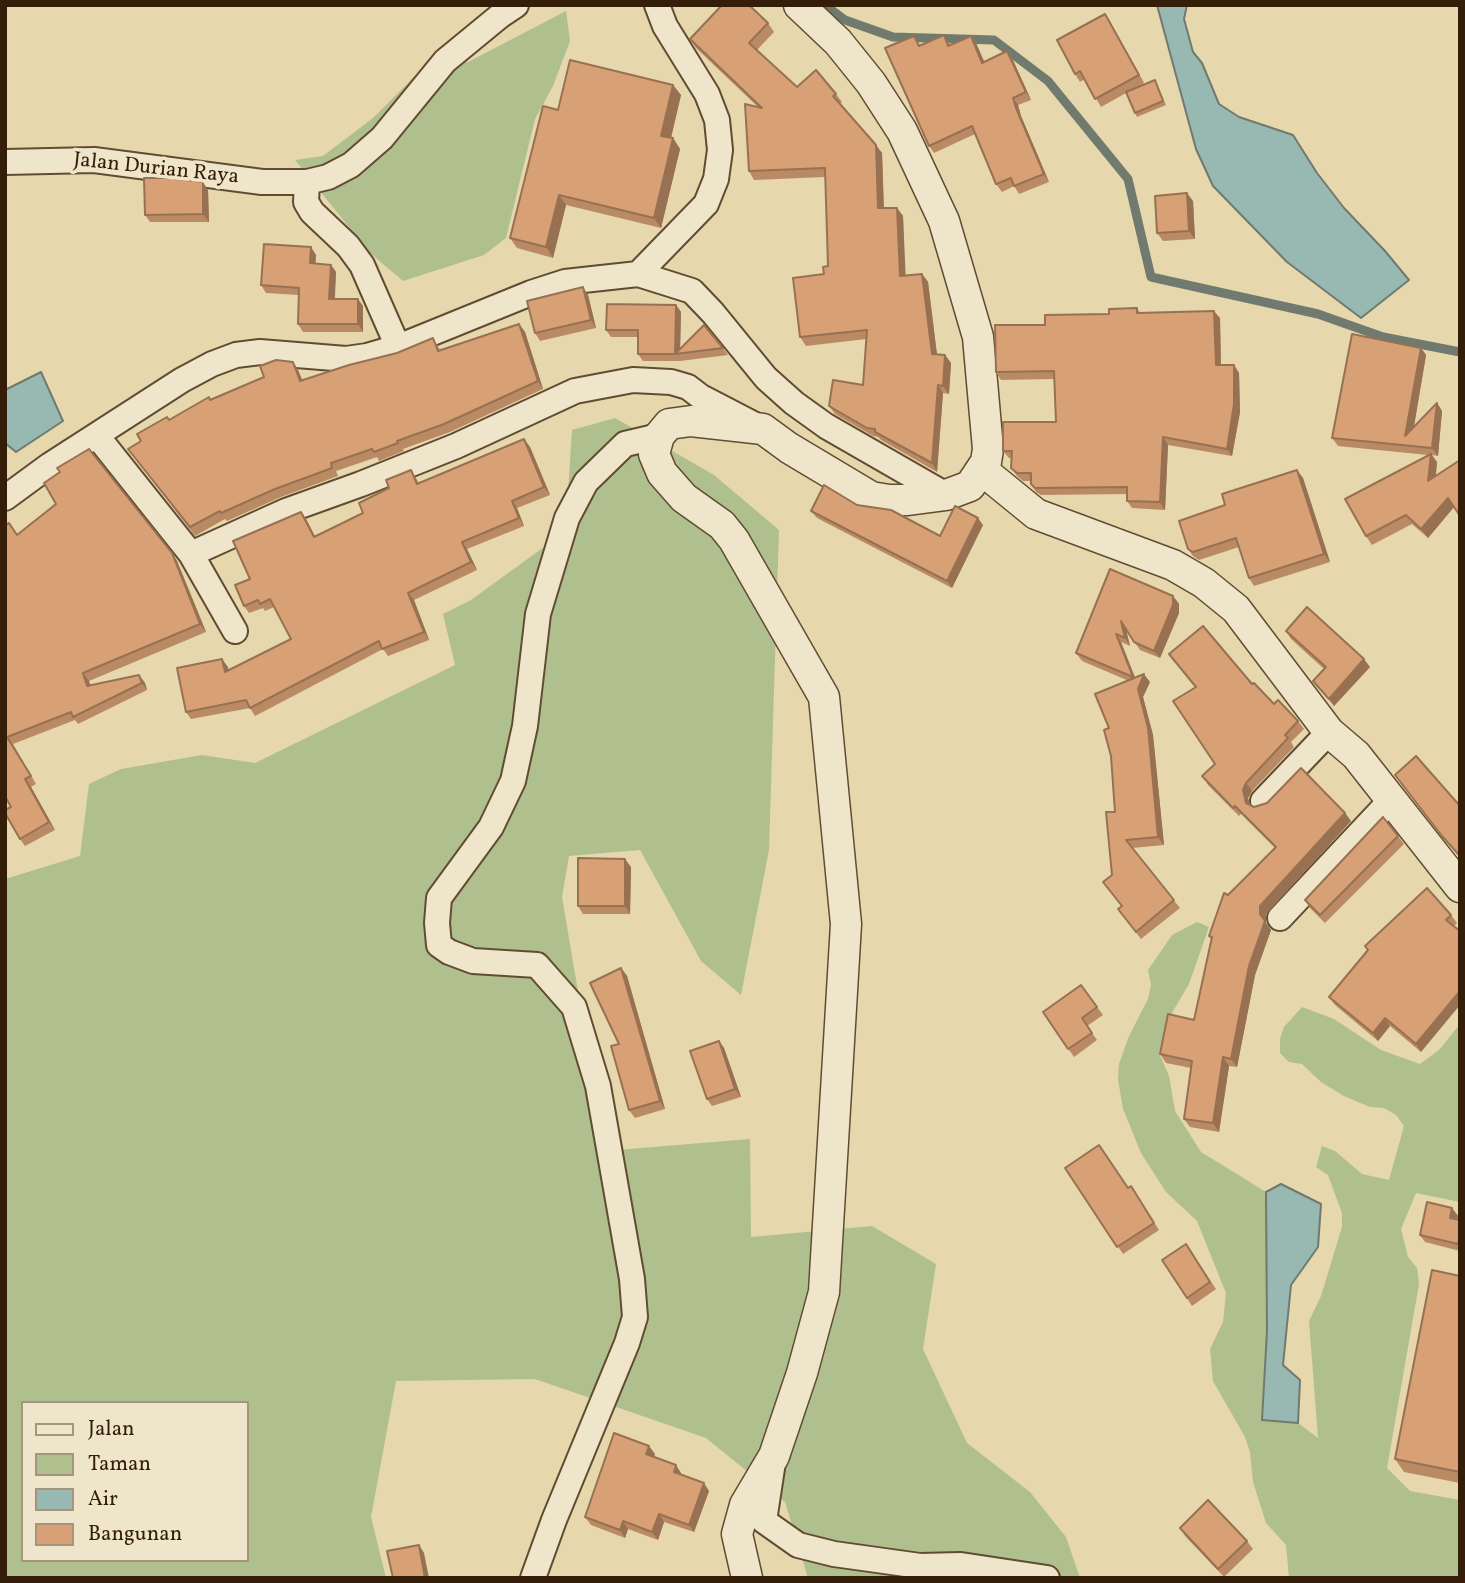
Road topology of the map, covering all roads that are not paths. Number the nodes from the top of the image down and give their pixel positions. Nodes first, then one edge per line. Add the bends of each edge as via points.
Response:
1 (516, 5) edge
2 (657, 5) edge
3 (799, 5) edge
4 (5, 162) edge
5 (307, 182) junction
6 (638, 274) junction
7 (398, 347) junction
8 (764, 429) junction
9 (97, 436) junction
10 (659, 436) junction
11 (982, 470) junction
12 (946, 495) junction
13 (5, 498) edge
14 (191, 554) junction
15 (235, 631) dead end
16 (1329, 732) junction
17 (1392, 799) junction
18 (1263, 801) edge
19 (1460, 887) edge
20 (1280, 918) dead end
21 (774, 1456) junction
22 (533, 1578) edge
23 (747, 1578) edge
24 (1047, 1578) edge

1 - 5 street, Jalan Durian Raya via 445,61 382,138 351,164
2 - 6 street via 707,94 718,120 720,150 706,204
3 - 11 street via 838,42 871,83 902,131 944,221 978,337 988,449
4 - 5 street, Jalan Durian Raya via 94,160 262,182
5 - 7 street via 306,202 362,265
6 - 7 street via 565,282 531,292
6 - 12 street via 692,291 766,378 794,403
7 - 9 street via 346,359 260,352 236,355 182,380
8 - 10 street via 691,421 669,424
8 - 12 street via 871,497 908,500
8 - 14 street via 671,382 633,380 575,391 456,446 286,511
9 - 13 street
9 - 14 street
10 - 21 street via 654,454 662,473 684,498 722,524 734,540 824,697 846,924 824,1292
10 - 22 street via 625,444 586,482 567,518 538,614 525,726 513,781 491,827 439,898 436,923 439,945 449,952 473,961 537,965 574,1007 598,1086 632,1279 635,1317 627,1343
11 - 12 street via 970,486
11 - 16 street via 1035,514 1173,565 1204,583 1236,609
14 - 15 street
16 - 17 street via 1356,755
16 - 18 street
17 - 19 street
17 - 20 street
21 - 23 street via 745,1505 737,1534
21 - 24 street via 764,1521 798,1545 909,1564 961,1565

